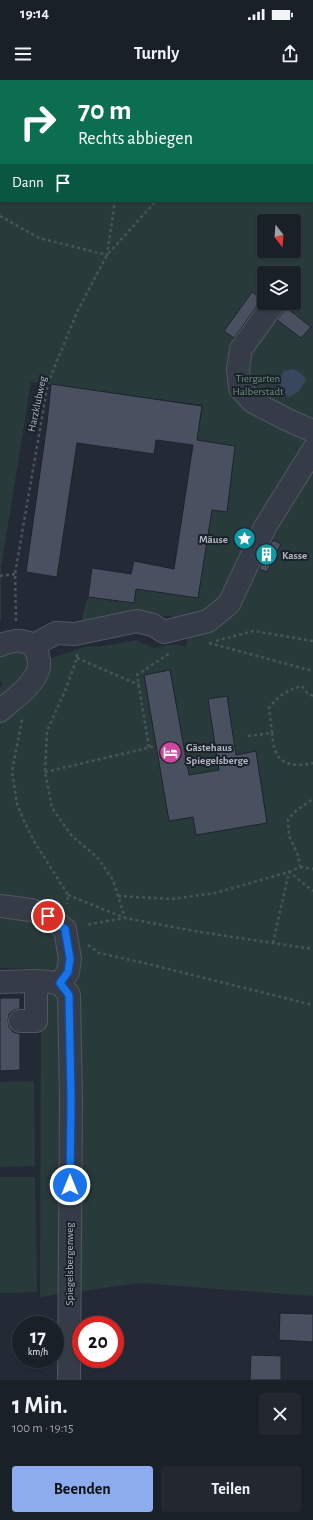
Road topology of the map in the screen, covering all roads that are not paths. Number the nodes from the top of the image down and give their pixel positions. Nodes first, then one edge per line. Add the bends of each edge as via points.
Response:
1 (269, 310) edge
2 (313, 431) edge
3 (313, 450) edge
4 (17, 644) edge
5 (0, 711) edge
6 (0, 906) edge
7 (36, 981) junction
8 (0, 982) edge
9 (60, 983) junction
10 (20, 1021) dead end
11 (69, 1376) edge

1 - 2 lane via 241,349 238,369 240,388 253,402
3 - 4 lane via 265,527 229,604 208,621 164,632 153,625 137,621 75,634 56,633
4 - 5 lane via 38,655 39,666 35,677
6 - 9 lane via 31,910 48,916 65,929 70,959 68,972
7 - 8 lane
7 - 9 lane
7 - 10 lane via 36,1021
9 - 11 lane, Spiegelsbergenweg via 69,995

